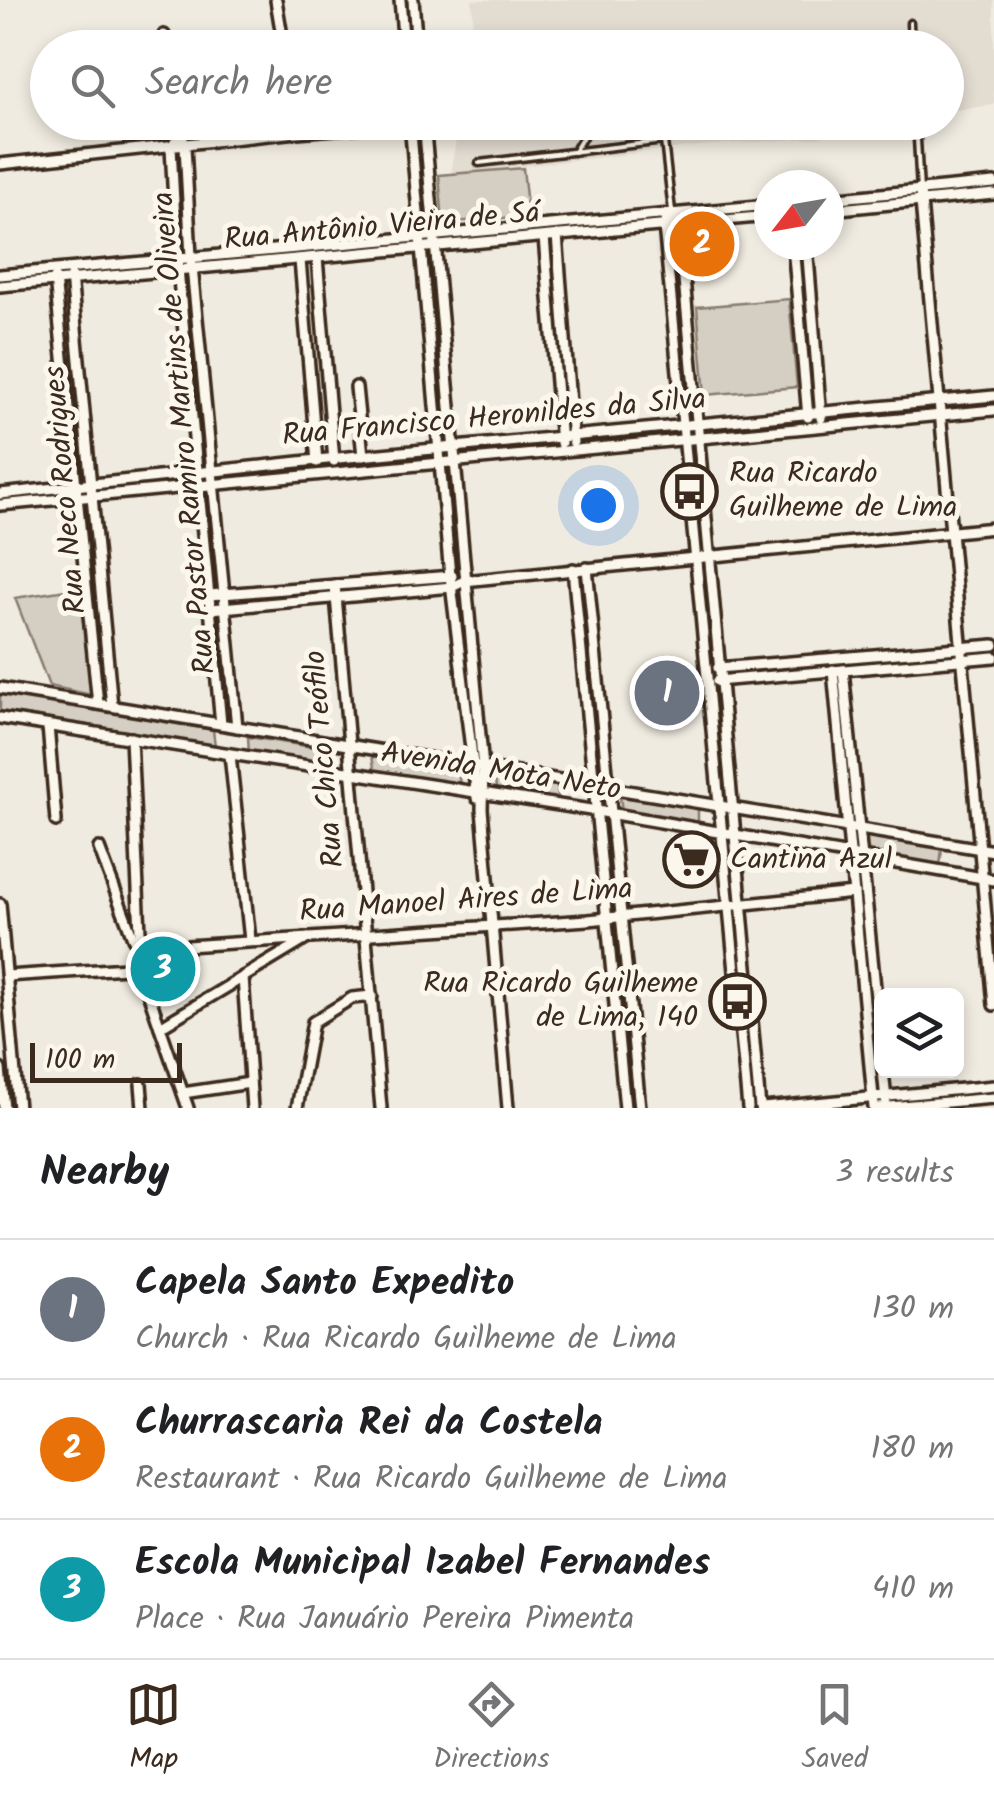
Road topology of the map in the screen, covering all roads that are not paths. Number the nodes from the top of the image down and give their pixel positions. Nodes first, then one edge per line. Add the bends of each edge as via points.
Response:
1 (276, 0) edge
2 (400, 4) edge
3 (413, 4) edge
4 (910, 23) dead end
5 (281, 30) edge
6 (402, 30) edge
7 (415, 30) edge
8 (911, 30) edge
9 (176, 140) edge
10 (182, 140) edge
11 (219, 140) edge
12 (412, 140) edge
13 (424, 140) edge
14 (581, 140) edge
15 (917, 140) edge
16 (664, 141) joint
17 (184, 146) junction
18 (171, 147) junction
19 (574, 152) junction
20 (478, 163) dead end
21 (0, 164) edge
22 (994, 183) edge
23 (994, 194) edge
24 (920, 196) junction
25 (844, 199) edge
26 (754, 206) edge
27 (844, 208) edge
28 (672, 214) junction
29 (754, 217) edge
30 (679, 224) junction
31 (664, 225) junction
32 (432, 235) junction
33 (420, 236) junction
34 (557, 236) junction
35 (544, 237) junction
36 (433, 247) junction
37 (421, 248) junction
38 (191, 257) junction
39 (176, 258) junction
40 (317, 258) junction
41 (300, 260) junction
42 (794, 260) edge
43 (808, 260) edge
44 (70, 268) junction
45 (54, 270) junction
46 (192, 270) junction
47 (178, 271) junction
48 (0, 275) edge
49 (72, 280) junction
50 (56, 282) junction
51 (0, 286) edge
52 (564, 330) junction
53 (552, 331) junction
54 (80, 367) junction
55 (64, 369) junction
56 (356, 388) dead end
57 (994, 396) edge
58 (939, 402) junction
59 (891, 406) junction
60 (994, 410) edge
61 (820, 413) junction
62 (808, 414) junction
63 (940, 415) junction
64 (892, 420) junction
65 (698, 424) junction
66 (683, 426) junction
67 (822, 426) junction
68 (809, 427) junction
69 (573, 436) junction
70 (561, 437) junction
71 (699, 437) junction
72 (684, 439) junction
73 (439, 448) junction
74 (452, 448) junction
75 (574, 449) junction
76 (562, 450) junction
77 (363, 456) junction
78 (334, 458) junction
79 (317, 460) junction
80 (453, 462) junction
81 (440, 463) junction
82 (211, 471) junction
83 (196, 472) junction
84 (334, 474) junction
85 (318, 475) junction
86 (91, 484) junction
87 (213, 486) junction
88 (198, 487) junction
89 (77, 491) junction
90 (0, 494) edge
91 (92, 496) junction
92 (0, 504) edge
93 (994, 528) edge
94 (951, 533) junction
95 (710, 555) junction
96 (696, 556) junction
97 (586, 568) junction
98 (574, 569) junction
99 (451, 581) junction
100 (464, 581) junction
101 (300, 588) junction
102 (336, 591) junction
103 (224, 594) junction
104 (210, 595) junction
105 (301, 600) junction
106 (225, 607) junction
107 (210, 609) junction
108 (718, 643) junction
109 (706, 644) junction
110 (994, 645) edge
111 (962, 648) junction
112 (994, 657) edge
113 (963, 660) junction
114 (721, 668) junction
115 (708, 669) junction
116 (467, 670) junction
117 (838, 670) junction
118 (722, 681) junction
119 (710, 682) junction
120 (0, 688) edge
121 (599, 690) junction
122 (585, 691) junction
123 (98, 704) junction
124 (112, 706) junction
125 (0, 718) edge
126 (220, 724) junction
127 (48, 726) junction
128 (237, 727) junction
129 (131, 738) junction
130 (349, 746) junction
131 (230, 754) junction
132 (478, 767) junction
133 (352, 774) junction
134 (594, 786) junction
135 (608, 788) junction
136 (480, 794) junction
137 (719, 806) junction
138 (733, 809) junction
139 (597, 812) junction
140 (610, 814) junction
141 (56, 822) dead end
142 (847, 827) junction
143 (859, 829) junction
144 (722, 836) junction
145 (736, 838) junction
146 (99, 848) dead end
147 (980, 849) junction
148 (994, 851) edge
149 (850, 857) junction
150 (862, 858) junction
151 (982, 878) junction
152 (994, 880) edge
153 (854, 893) junction
154 (0, 904) edge
155 (742, 904) junction
156 (728, 906) junction
157 (621, 916) junction
158 (607, 918) junction
159 (492, 926) junction
160 (366, 936) junction
161 (309, 938) junction
162 (250, 940) junction
163 (141, 949) junction
164 (142, 968) junction
165 (4, 970) edge
166 (243, 977) junction
167 (875, 988) edge
168 (372, 996) junction
169 (994, 1005) edge
170 (160, 1027) junction
171 (0, 1040) edge
172 (12, 1040) junction
173 (0, 1069) edge
174 (884, 1078) edge
175 (250, 1083) junction
176 (141, 1084) dead end
177 (994, 1086) edge
178 (183, 1093) junction
179 (994, 1098) edge
180 (875, 1104) edge
181 (886, 1104) edge
182 (4, 1108) edge
183 (18, 1108) edge
184 (144, 1108) edge
185 (188, 1108) edge
186 (252, 1108) edge
187 (298, 1108) edge
188 (382, 1108) edge
189 (508, 1108) edge
190 (625, 1108) edge
191 (640, 1108) edge
192 (748, 1108) edge
193 (762, 1108) edge

1 - 5 street
2 - 3 street
2 - 6 street
3 - 7 street
4 - 8 lane
9 - 18 street, Rua Pastor Ramiro Martins de Oliveira
10 - 17 street, Rua Pastor Ramiro Martins de Oliveira
11 - 17 street
12 - 33 street
13 - 32 street
14 - 19 lane
15 - 24 lane
16 - 19 lane
16 - 28 lane
17 - 18 street
17 - 38 street, Rua Pastor Ramiro Martins de Oliveira
18 - 21 street
18 - 39 street, Rua Pastor Ramiro Martins de Oliveira
19 - 20 lane
22 - 24 street
23 - 24 street
24 - 25 street
24 - 27 street
24 - 58 street
26 - 28 street, Rua Antônio Vieira de Sá
28 - 30 street
28 - 31 street
28 - 32 street, Rua Antônio Vieira de Sá
29 - 30 street, Rua Antônio Vieira de Sá
30 - 31 street, Rua Antônio Vieira de Sá
30 - 65 street
31 - 34 street, Rua Antônio Vieira de Sá
31 - 66 street
32 - 33 street, Rua Antônio Vieira de Sá
32 - 36 street
33 - 37 street
33 - 38 street, Rua Antônio Vieira de Sá
34 - 35 street, Rua Antônio Vieira de Sá
34 - 52 street
35 - 36 street, Rua Antônio Vieira de Sá
35 - 53 street
36 - 37 street, Rua Antônio Vieira de Sá
36 - 74 street
37 - 40 street, Rua Antônio Vieira de Sá
37 - 73 street
38 - 39 street, Rua Antônio Vieira de Sá
38 - 46 street, Rua Pastor Ramiro Martins de Oliveira
39 - 44 street, Rua Antônio Vieira de Sá
39 - 47 street, Rua Pastor Ramiro Martins de Oliveira
40 - 41 street, Rua Antônio Vieira de Sá
40 - 78 street
41 - 46 street, Rua Antônio Vieira de Sá
41 - 79 street
42 - 62 street
43 - 61 street
44 - 45 street, Rua Antônio Vieira de Sá
44 - 49 street, Rua Neco Rodrigues
45 - 48 street, Rua Antônio Vieira de Sá
45 - 50 street, Rua Neco Rodrigues
46 - 47 street, Rua Antônio Vieira de Sá
46 - 82 street, Rua Pastor Ramiro Martins de Oliveira
47 - 49 street, Rua Antônio Vieira de Sá
47 - 83 street, Rua Pastor Ramiro Martins de Oliveira
49 - 50 street, Rua Antônio Vieira de Sá
49 - 54 street, Rua Neco Rodrigues
50 - 51 street, Rua Antônio Vieira de Sá
50 - 55 street, Rua Neco Rodrigues
52 - 53 street
52 - 69 street
53 - 70 street
54 - 55 street
54 - 86 street, Rua Neco Rodrigues
55 - 89 street, Rua Neco Rodrigues
56 - 77 street
57 - 58 street, Rua Francisco Heronildes da Silva
58 - 59 street, Rua Francisco Heronildes da Silva
58 - 63 street
59 - 61 street, Rua Francisco Heronildes da Silva
59 - 64 street
60 - 63 street, Rua Francisco Heronildes da Silva
61 - 62 street, Rua Francisco Heronildes da Silva
61 - 67 street
62 - 65 street, Rua Francisco Heronildes da Silva
62 - 68 street
63 - 64 street, Rua Francisco Heronildes da Silva
63 - 94 street
64 - 67 street, Rua Francisco Heronildes da Silva
65 - 66 street, Rua Francisco Heronildes da Silva
65 - 71 street
66 - 69 street, Rua Francisco Heronildes da Silva
66 - 72 street
67 - 68 street, Rua Francisco Heronildes da Silva
68 - 71 street, Rua Francisco Heronildes da Silva
69 - 70 street, Rua Francisco Heronildes da Silva
69 - 75 street
70 - 74 street, Rua Francisco Heronildes da Silva
70 - 76 street
71 - 72 street, Rua Francisco Heronildes da Silva
71 - 95 street
72 - 75 street, Rua Francisco Heronildes da Silva
72 - 96 street
73 - 74 street, Rua Francisco Heronildes da Silva
73 - 77 street, Rua Francisco Heronildes da Silva
73 - 81 street
74 - 80 street
75 - 76 street, Rua Francisco Heronildes da Silva
76 - 80 street, Rua Francisco Heronildes da Silva
77 - 78 street, Rua Francisco Heronildes da Silva
78 - 79 street, Rua Francisco Heronildes da Silva
78 - 84 street
79 - 82 street, Rua Francisco Heronildes da Silva
79 - 85 street
80 - 81 street, Rua Francisco Heronildes da Silva
80 - 100 street
81 - 84 street, Rua Francisco Heronildes da Silva
81 - 99 street
82 - 83 street, Rua Francisco Heronildes da Silva
82 - 87 street, Rua Pastor Ramiro Martins de Oliveira
83 - 86 street, Rua Francisco Heronildes da Silva
83 - 88 street, Rua Pastor Ramiro Martins de Oliveira
84 - 85 street, Rua Francisco Heronildes da Silva
85 - 87 street, Rua Francisco Heronildes da Silva
86 - 89 street, Rua Francisco Heronildes da Silva
86 - 91 street, Rua Neco Rodrigues
87 - 88 street, Rua Francisco Heronildes da Silva
87 - 103 street, Rua Pastor Ramiro Martins de Oliveira
88 - 91 street, Rua Francisco Heronildes da Silva
88 - 104 street, Rua Pastor Ramiro Martins de Oliveira
89 - 90 street, Rua Francisco Heronildes da Silva
89 - 91 street, Rua Francisco Heronildes da Silva
89 - 92 street, Rua Francisco Heronildes da Silva
89 - 123 street, Rua Neco Rodrigues
91 - 124 street, Rua Neco Rodrigues
93 - 94 street
94 - 95 street
94 - 111 street
95 - 96 street
95 - 108 street
96 - 97 street
96 - 109 street
97 - 98 street
97 - 121 street
98 - 100 street
98 - 122 street
99 - 100 street
99 - 102 street
99 - 116 street
100 - 116 street
101 - 102 street
101 - 103 street
101 - 105 street
102 - 105 street
102 - 130 street, Rua Chico Teófilo
103 - 104 street
103 - 106 street, Rua Pastor Ramiro Martins de Oliveira
104 - 107 street, Rua Pastor Ramiro Martins de Oliveira
105 - 106 street
106 - 107 street
106 - 128 street, Rua Pastor Ramiro Martins de Oliveira
107 - 126 street, Rua Pastor Ramiro Martins de Oliveira
108 - 109 street
108 - 114 street
109 - 115 street
110 - 111 street
111 - 113 street
111 - 114 street
112 - 113 street
113 - 117 street
113 - 147 street
114 - 115 street
114 - 118 street
115 - 119 street
116 - 132 street
117 - 118 street
117 - 142 street
117 - 143 street
118 - 119 street
118 - 138 street
119 - 137 street
120 - 123 street, Avenida Mota Neto
121 - 122 street
121 - 135 street
122 - 134 street
123 - 124 street, Avenida Mota Neto
124 - 126 street, Avenida Mota Neto
125 - 127 street, Avenida Mota Neto
126 - 128 street, Avenida Mota Neto
127 - 129 street, Avenida Mota Neto
127 - 141 street
128 - 130 street, Avenida Mota Neto
129 - 131 street, Avenida Mota Neto
129 - 163 street
130 - 132 street, Avenida Mota Neto
130 - 133 street, Rua Chico Teófilo
131 - 133 street, Avenida Mota Neto
131 - 162 street
132 - 134 street, Avenida Mota Neto
132 - 136 street
133 - 136 street, Avenida Mota Neto
133 - 160 street, Rua Chico Teófilo
134 - 135 street, Avenida Mota Neto
134 - 139 street
135 - 137 street, Avenida Mota Neto
135 - 140 street
136 - 139 street, Avenida Mota Neto
136 - 159 street
137 - 138 street, Avenida Mota Neto
137 - 144 street
138 - 142 street, Avenida Mota Neto
138 - 145 street
139 - 140 street, Avenida Mota Neto
139 - 158 street
140 - 144 street, Avenida Mota Neto
140 - 157 street
142 - 143 street, Avenida Mota Neto
142 - 149 street
143 - 147 street, Avenida Mota Neto
143 - 150 street
144 - 145 street, Avenida Mota Neto
144 - 156 street
145 - 149 street, Avenida Mota Neto
145 - 155 street
146 - 163 street
147 - 148 street, Avenida Mota Neto
147 - 151 street
149 - 150 street, Avenida Mota Neto
149 - 153 street
150 - 151 street, Avenida Mota Neto
150 - 167 street
151 - 152 street, Avenida Mota Neto
151 - 169 street
153 - 155 street, Rua Manoel Aires de Lima
153 - 180 street
154 - 165 street
155 - 156 street, Rua Manoel Aires de Lima
155 - 193 street
156 - 157 street, Rua Manoel Aires de Lima
156 - 192 street
157 - 158 street, Rua Manoel Aires de Lima
157 - 191 street
158 - 159 street, Rua Manoel Aires de Lima
158 - 190 street
159 - 160 street, Rua Manoel Aires de Lima
159 - 189 street
160 - 161 street, Rua Manoel Aires de Lima
160 - 168 street, Rua Chico Teófilo
161 - 162 street, Rua Manoel Aires de Lima
161 - 166 street
162 - 163 street, Rua Manoel Aires de Lima
163 - 164 street
164 - 165 street
164 - 170 street
165 - 172 street
166 - 170 street
166 - 175 street
168 - 187 street via 352,998 313,1022
168 - 188 street, Rua Chico Teófilo
170 - 178 street
171 - 172 street
172 - 183 street
173 - 182 street
174 - 181 street
175 - 178 street
175 - 186 street
176 - 184 street
177 - 181 street
178 - 185 street
179 - 181 street
180 - 181 street
180 - 193 street

